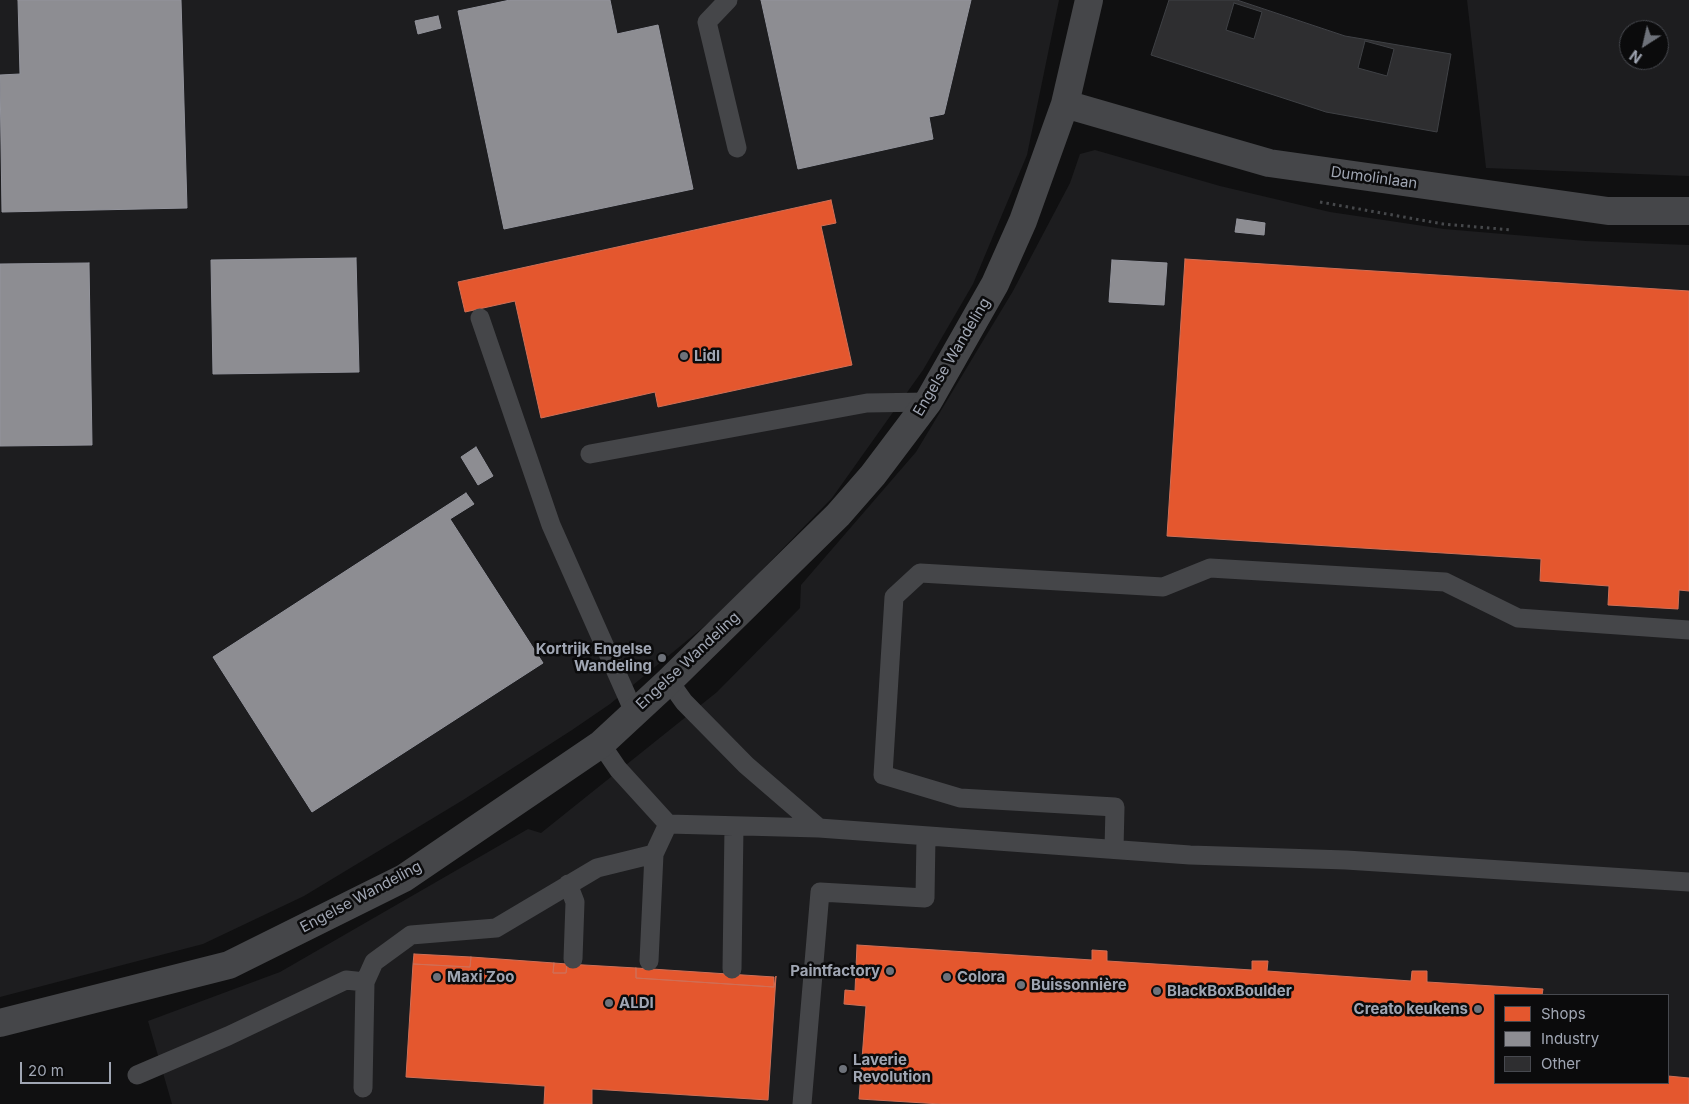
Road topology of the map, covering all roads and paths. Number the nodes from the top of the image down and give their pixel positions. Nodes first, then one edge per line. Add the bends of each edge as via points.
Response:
1 (728, 0) edge
2 (1089, 0) edge
3 (1066, 104) junction
4 (738, 148) dead end
5 (1689, 211) edge
6 (480, 318) dead end
7 (928, 402) junction
8 (590, 454) dead end
9 (1689, 630) edge
10 (669, 681) junction
11 (634, 712) junction
12 (600, 744) junction
13 (668, 824) junction
14 (734, 827) junction
15 (819, 828) junction
16 (926, 837) junction
17 (1114, 849) junction
18 (654, 854) junction
19 (1689, 882) edge
20 (568, 884) junction
21 (573, 959) dead end
22 (649, 961) dead end
23 (732, 968) dead end
24 (365, 982) junction
25 (0, 1023) edge
26 (136, 1074) dead end
27 (363, 1088) dead end
28 (802, 1104) edge

1 - 4 lane via 707,22
2 - 3 street, Engelse Wandeling
3 - 5 street, Dumolinlaan via 1269,163 1608,212
3 - 7 street, Engelse Wandeling via 996,284
6 - 11 lane via 551,525
7 - 8 lane via 867,403
7 - 10 street, Engelse Wandeling via 838,515
9 - 17 lane via 1518,618 1445,582 1210,568 1163,588 920,573 894,597 883,775 960,798 1115,807
10 - 11 street, Engelse Wandeling
10 - 15 lane via 684,702 746,764
11 - 12 street, Engelse Wandeling
12 - 13 lane
12 - 25 street, Engelse Wandeling via 404,878 229,964
13 - 14 lane
13 - 18 lane
14 - 15 lane
14 - 23 lane
15 - 16 lane
16 - 17 lane
16 - 28 lane via 925,898 820,892
17 - 19 lane
18 - 20 lane via 597,868
18 - 22 lane
20 - 21 lane via 575,902
20 - 24 lane via 496,928 411,936 374,962
24 - 26 lane via 346,980 228,1036
24 - 27 lane

